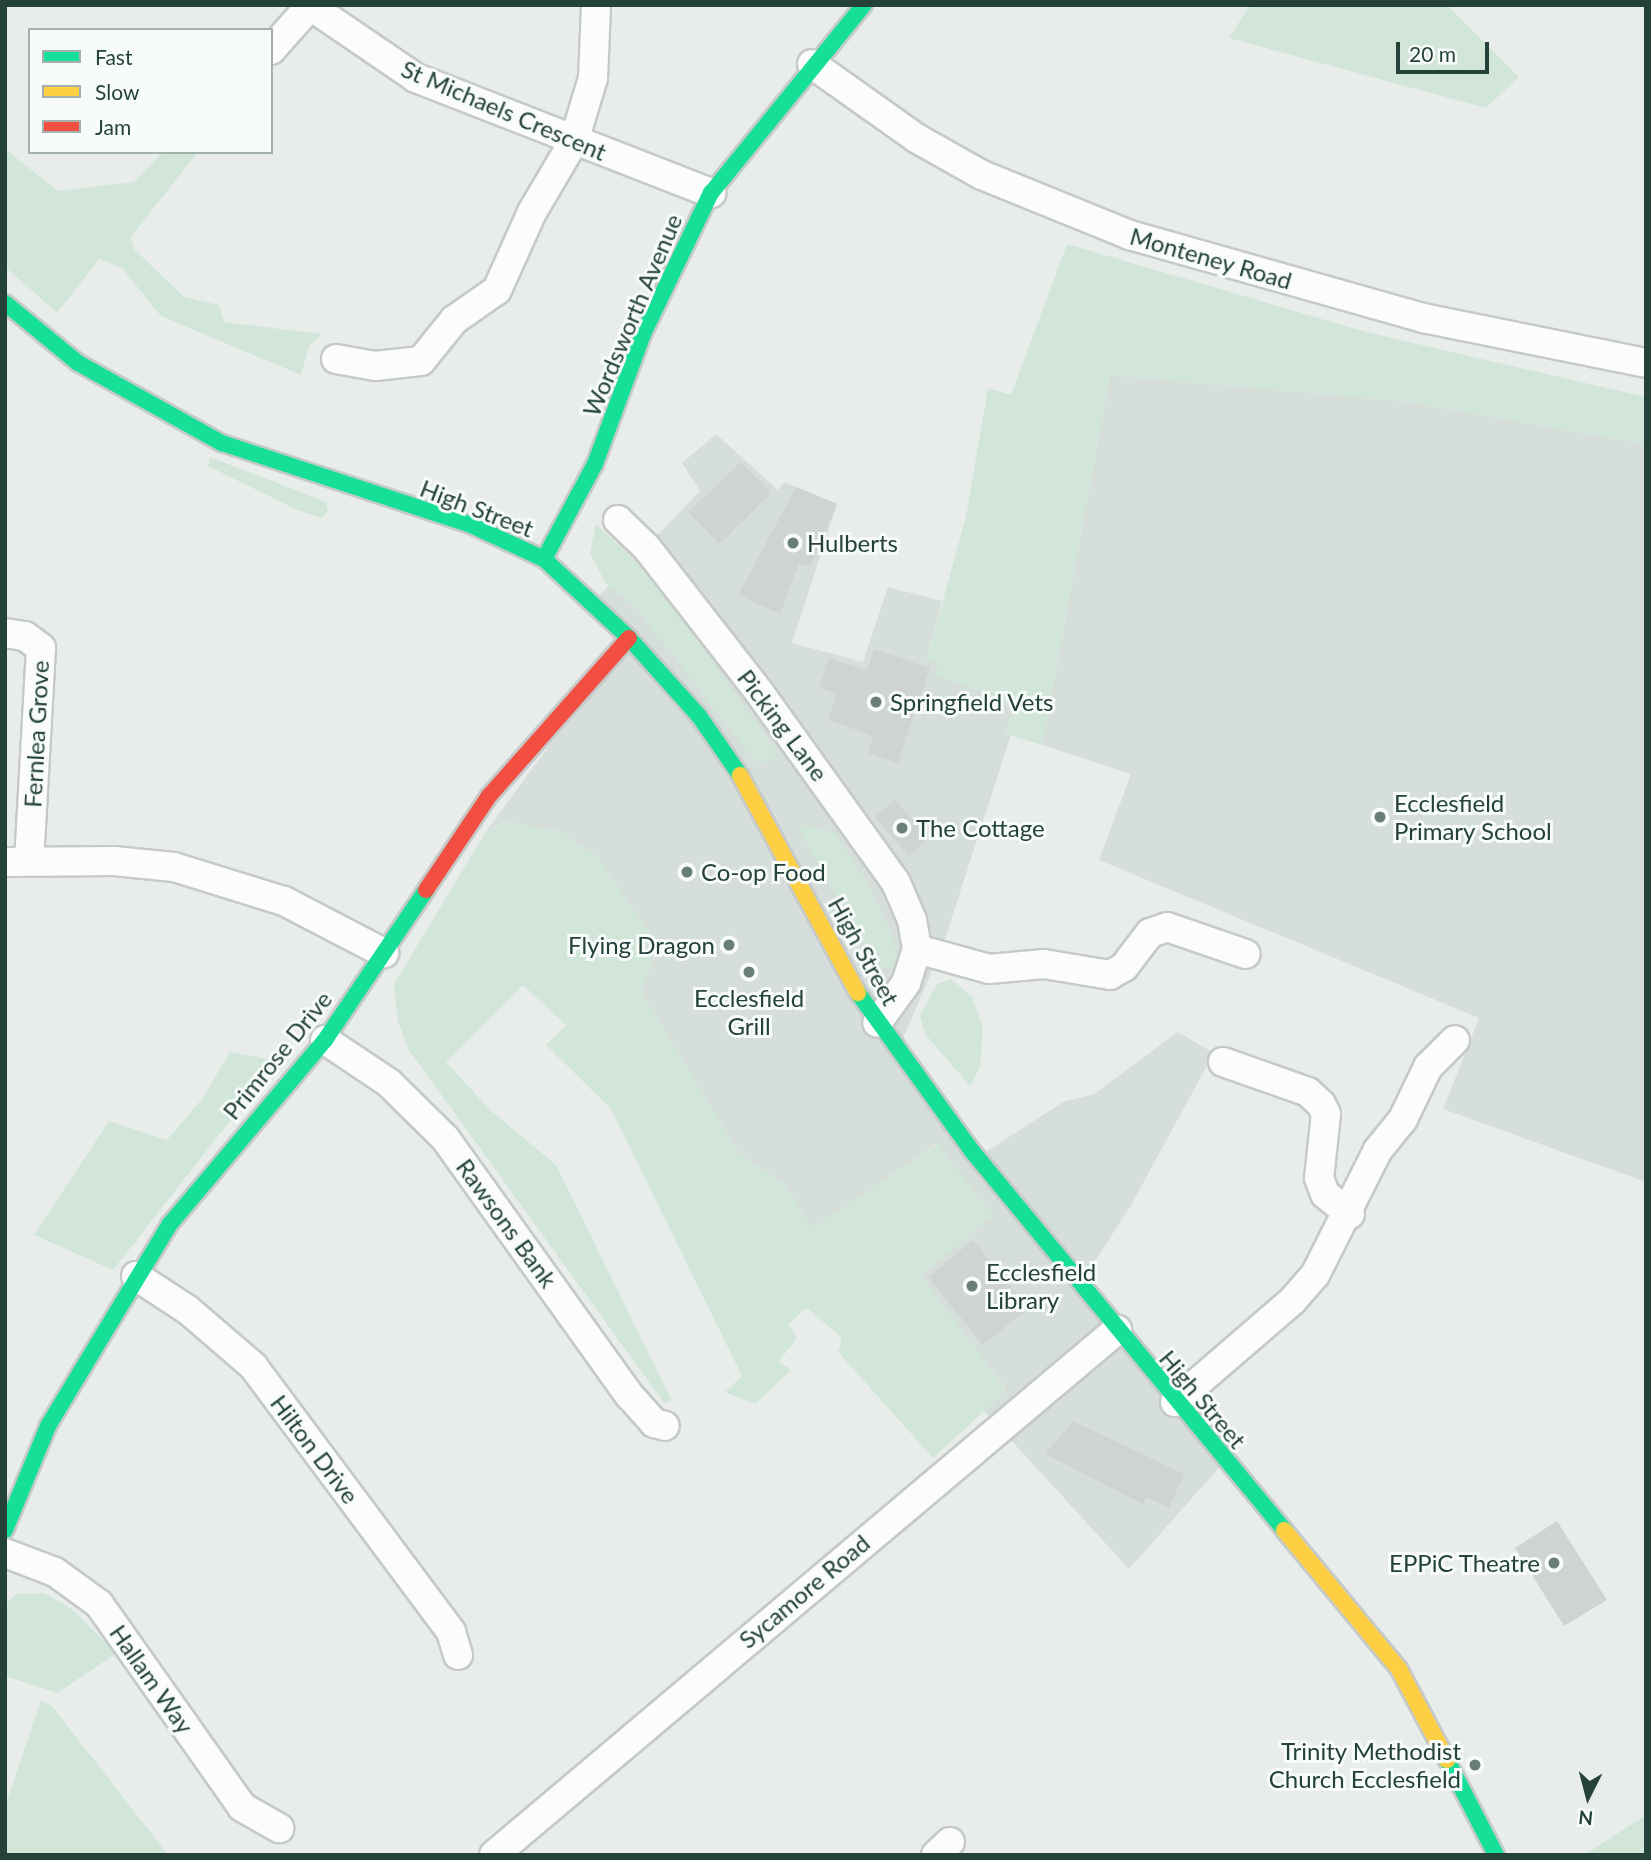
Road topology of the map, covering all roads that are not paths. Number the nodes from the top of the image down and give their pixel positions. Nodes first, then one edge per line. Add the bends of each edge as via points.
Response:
1 (596, 5) edge
2 (864, 5) edge
3 (310, 6) edge
4 (273, 48) edge
5 (812, 64) junction
6 (574, 141) junction
7 (711, 193) junction
8 (5, 303) edge
9 (336, 359) dead end
10 (1646, 363) edge
11 (618, 520) dead end
12 (544, 559) junction
13 (5, 633) edge
14 (629, 638) junction
15 (17, 861) edge
16 (917, 949) junction
17 (383, 953) junction
18 (1245, 954) dead end
19 (877, 1023) junction
20 (325, 1040) junction
21 (1455, 1040) dead end
22 (1223, 1062) dead end
23 (1350, 1214) junction
24 (136, 1276) junction
25 (1117, 1330) junction
26 (1175, 1402) junction
27 (665, 1426) dead end
28 (5, 1530) edge
29 (5, 1553) edge
30 (458, 1655) dead end
31 (279, 1828) dead end
32 (494, 1855) edge
33 (1496, 1855) edge

1 - 6 street via 593,78
2 - 5 street, Wordsworth Avenue
3 - 4 street
3 - 6 street, St Michaels Crescent via 416,78
5 - 7 street, Wordsworth Avenue
5 - 10 street, Monteney Road via 916,138 982,175 1130,235 1423,318
6 - 7 street, St Michaels Crescent
6 - 9 street via 532,212 497,290 454,320 434,350 405,366
7 - 12 street, Wordsworth Avenue via 643,334 595,464
8 - 12 street, High Street via 78,363 222,443 471,526
11 - 16 street, Picking Lane via 647,548 837,797 896,883 912,920
12 - 14 street, High Street
13 - 15 street, Fernlea Grove via 25,636 41,648
14 - 17 street, Primrose Drive via 489,796
14 - 19 street, High Street via 699,716 750,789
15 - 17 street via 114,860 228,881 322,918
16 - 18 street via 989,969 1044,964 1110,975 1124,967 1150,933 1167,927
16 - 19 street, Picking Lane via 906,984
17 - 20 street, Primrose Drive
19 - 25 street, High Street
20 - 24 street, Primrose Drive via 219,1161
20 - 27 street, Rawsons Bank via 389,1083 445,1138 630,1396 654,1423
21 - 23 street via 1428,1067 1403,1119 1378,1150
22 - 23 street via 1308,1092 1321,1104 1326,1114 1319,1178 1325,1194
23 - 26 street via 1293,1300
24 - 28 street, Primrose Drive via 48,1426
24 - 30 street, Hilton Drive via 188,1310 253,1366 451,1632
25 - 26 street, High Street
25 - 32 street, Sycamore Road
26 - 33 street, High Street via 1399,1669
29 - 31 street, Hallam Way via 55,1572 99,1604 242,1807

